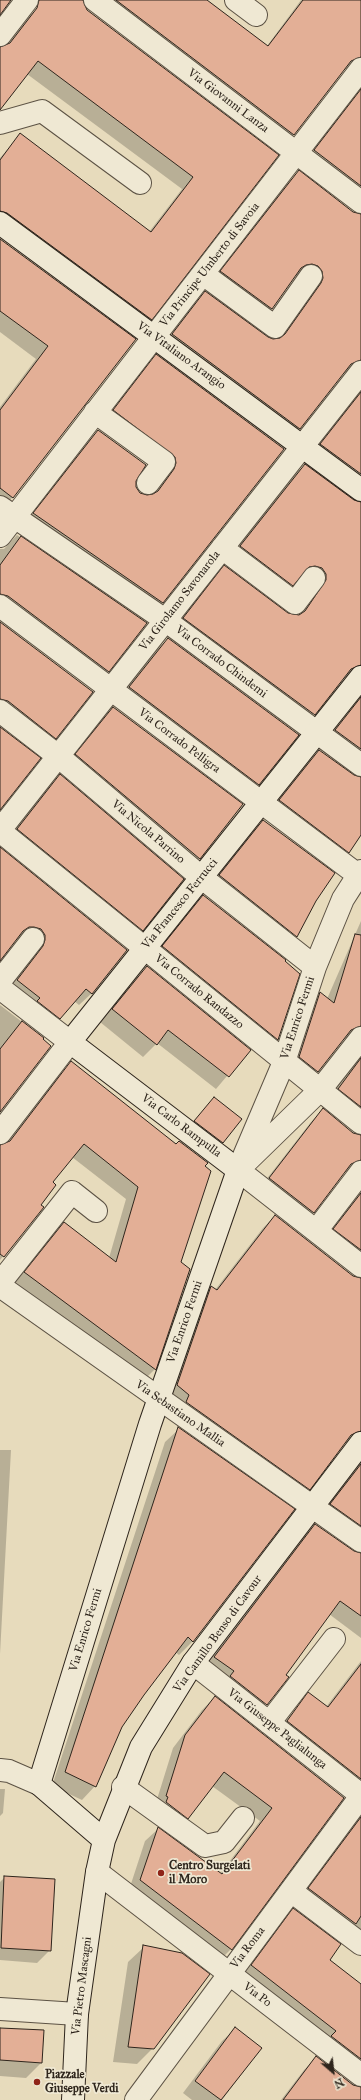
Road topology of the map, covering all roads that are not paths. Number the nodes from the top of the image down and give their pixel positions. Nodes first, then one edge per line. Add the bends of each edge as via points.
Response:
1 (28, 0) edge
2 (95, 0) edge
3 (236, 0) edge
4 (256, 15) dead end
5 (0, 35) edge
6 (361, 70) edge
7 (0, 123) edge
8 (296, 153) junction
9 (140, 183) dead end
10 (361, 202) edge
11 (0, 223) edge
12 (203, 274) junction
13 (312, 276) dead end
14 (155, 336) junction
15 (361, 372) edge
16 (95, 412) junction
17 (303, 447) junction
18 (148, 483) dead end
19 (361, 490) edge
20 (8, 512) edge
21 (0, 536) edge
22 (222, 548) junction
23 (314, 578) dead end
24 (0, 606) edge
25 (165, 620) junction
26 (361, 677) edge
27 (111, 689) junction
28 (0, 711) edge
29 (316, 733) junction
30 (58, 756) junction
31 (361, 764) edge
32 (262, 803) junction
33 (0, 830) edge
34 (359, 873) edge
35 (202, 877) junction
36 (33, 939) dead end
37 (145, 947) junction
38 (315, 967) junction
39 (0, 981) edge
40 (0, 988) edge
41 (361, 1038) edge
42 (70, 1042) junction
43 (284, 1062) junction
44 (320, 1090) junction
45 (361, 1123) edge
46 (0, 1133) edge
47 (238, 1170) junction
48 (361, 1172) edge
49 (96, 1211) dead end
50 (316, 1231) junction
51 (361, 1266) edge
52 (0, 1283) edge
53 (0, 1286) edge
54 (159, 1398) junction
55 (361, 1443) edge
56 (313, 1507) junction
57 (361, 1541) edge
58 (334, 1639) dead end
59 (194, 1663) junction
60 (269, 1723) junction
61 (0, 1770) edge
62 (39, 1784) junction
63 (124, 1787) junction
64 (361, 1795) edge
65 (243, 1818) dead end
66 (104, 1840) junction
67 (96, 1872) junction
68 (291, 1891) junction
69 (361, 1944) edge
70 (229, 1973) junction
71 (0, 2009) edge
72 (78, 2014) junction
73 (361, 2075) edge
74 (73, 2100) edge
75 (136, 2100) edge

1 - 5 street
2 - 8 street, Via Giovanni Lanza
3 - 4 street
6 - 8 street, Via Principe Umberto di Savoia
7 - 9 street via 42,111
8 - 10 street, Via Giovanni Lanza
8 - 12 street, Via Principe Umberto di Savoia
11 - 14 street, Via Vitaliano Arangio
12 - 13 street via 274,327
12 - 14 street, Via Principe Umberto di Savoia
14 - 16 street, Via Principe Umberto di Savoia
14 - 17 street, Via Vitaliano Arangio
15 - 17 street, Via Girolamo Savonarola
16 - 18 street via 164,462
16 - 20 street, Via Principe Umberto di Savoia
17 - 19 street, Via Vitaliano Arangio
17 - 22 street, Via Girolamo Savonarola
20 - 21 street, Via Principe Umberto di Savoia
20 - 25 street, Via Corrado Chindemi
22 - 23 street via 295,603
22 - 25 street, Via Girolamo Savonarola
24 - 27 street, Via Corrado Pelligra
25 - 27 street, Via Girolamo Savonarola
25 - 29 street, Via Corrado Chindemi
26 - 29 street, Via Francesco Ferrucci
27 - 30 street, Via Girolamo Savonarola
27 - 32 street, Via Corrado Pelligra
28 - 30 street, Via Nicola Parrino
29 - 31 street, Via Corrado Chindemi
29 - 32 street, Via Francesco Ferrucci
30 - 33 street, Via Girolamo Savonarola
30 - 35 street, Via Nicola Parrino
32 - 34 street, Via Corrado Pelligra
32 - 35 street, Via Francesco Ferrucci
33 - 37 street, Via Corrado Randazzo
34 - 38 street, Via Enrico Fermi via 343,899
35 - 37 street, Via Francesco Ferrucci
35 - 38 street, Via Nicola Parrino
36 - 39 street
37 - 42 street, Via Francesco Ferrucci
37 - 43 street, Via Corrado Randazzo
38 - 43 street, Via Enrico Fermi
40 - 42 street, Via Carlo Rampulla
41 - 44 street
42 - 46 street, Via Francesco Ferrucci
42 - 47 street, Via Carlo Rampulla
43 - 44 street, Via Corrado Randazzo
43 - 47 street, Via Enrico Fermi
44 - 45 street, Via Corrado Randazzo
44 - 47 street
47 - 50 street, Via Carlo Rampulla
47 - 54 street, Via Enrico Fermi
48 - 50 street
49 - 52 street via 72,1192
50 - 51 street, Via Carlo Rampulla
53 - 54 street, Via Sebastiano Mallia
54 - 56 street, Via Sebastiano Mallia
54 - 62 street, Via Enrico Fermi
55 - 56 street, Via Camillo Benso di Cavour
56 - 57 street, Via Sebastiano Mallia
56 - 59 street, Via Camillo Benso di Cavour
58 - 60 street
59 - 60 street, Via Giuseppe Paglialunga
59 - 63 street, Via Camillo Benso di Cavour via 140,1747
60 - 64 street, Via Giuseppe Paglialunga
61 - 62 street via 9,1771
62 - 66 street
63 - 65 street via 205,1846 224,1842
63 - 66 street, Via Camillo Benso di Cavour
64 - 68 street, Via Roma
66 - 67 street, Via Pietro Mascagni
67 - 70 street, Via Po
67 - 72 street, Via Pietro Mascagni
68 - 69 street
68 - 70 street, Via Roma
70 - 73 street, Via Po
70 - 75 street, Via Roma
71 - 72 street
72 - 74 street, Via Pietro Mascagni

